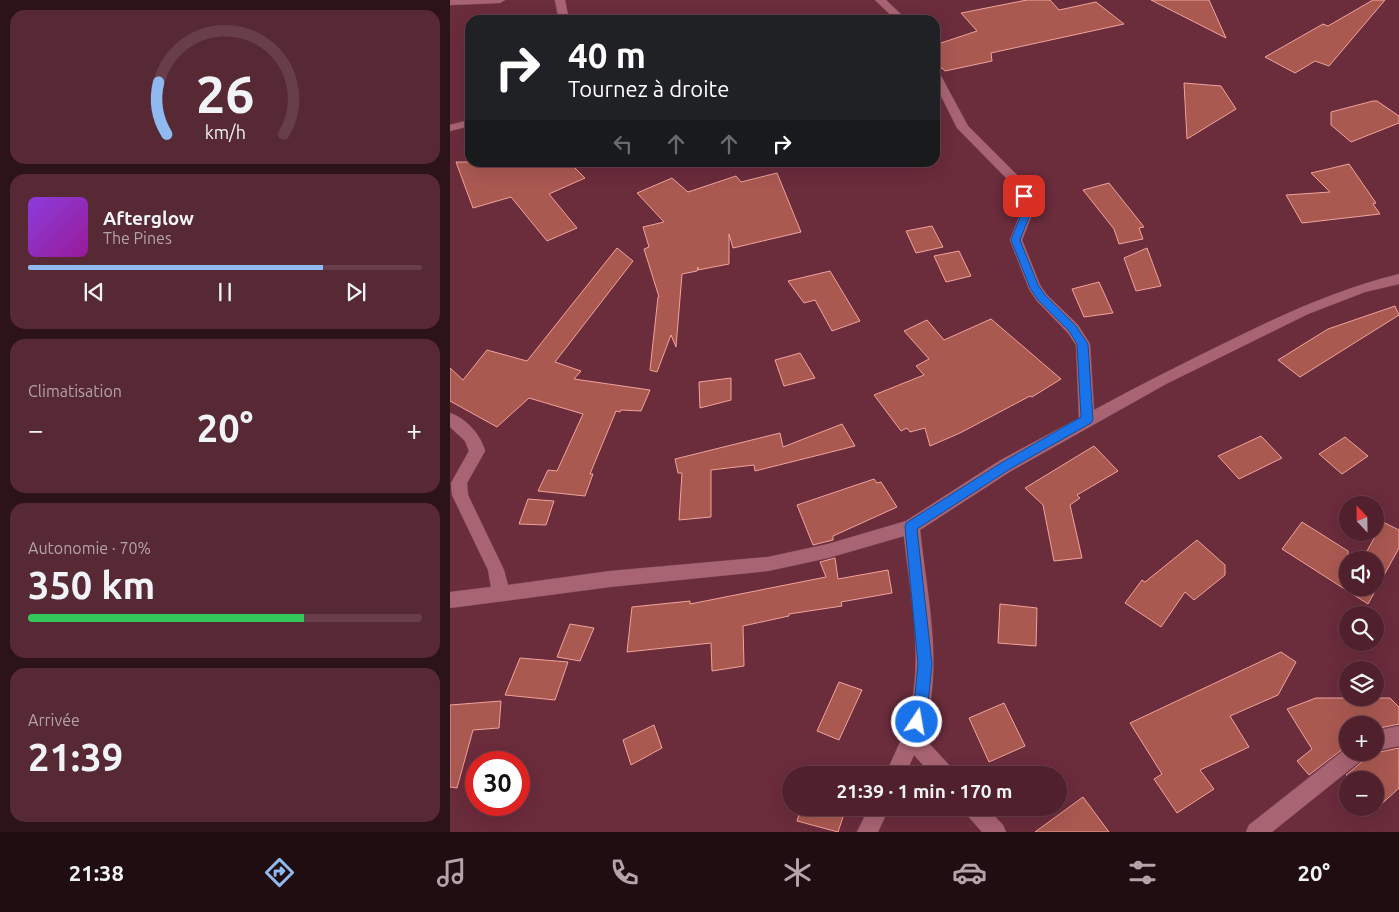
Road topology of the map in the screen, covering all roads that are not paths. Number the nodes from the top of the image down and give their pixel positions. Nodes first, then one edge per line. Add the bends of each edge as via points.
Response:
1 (500, 0) edge
2 (560, 0) edge
3 (880, 0) edge
4 (450, 2) edge
5 (563, 15) edge
6 (896, 15) edge
7 (940, 84) edge
8 (465, 124) edge
9 (450, 128) edge
10 (1399, 278) edge
11 (450, 419) edge
12 (1087, 420) junction
13 (911, 527) junction
14 (501, 592) junction
15 (450, 600) edge
16 (1399, 736) edge
17 (912, 739) junction
18 (1384, 740) edge
19 (1345, 761) edge
20 (899, 766) edge
21 (937, 766) edge
22 (875, 816) edge
23 (981, 816) edge
24 (867, 832) edge
25 (996, 832) edge
26 (1256, 832) edge

1 - 4 street
2 - 5 street
3 - 6 street
7 - 12 street via 963,128 1020,185 1029,207 1016,240 1034,286 1083,344
8 - 9 street
10 - 12 street via 1362,288 1303,311
11 - 14 street via 473,438 476,445 477,451 460,483 460,495 496,570
12 - 13 street via 1005,466
13 - 14 street via 768,564
13 - 17 street via 925,664 921,704
14 - 15 street
16 - 18 street
17 - 20 street
17 - 21 street
19 - 26 street
22 - 24 street
23 - 25 street

